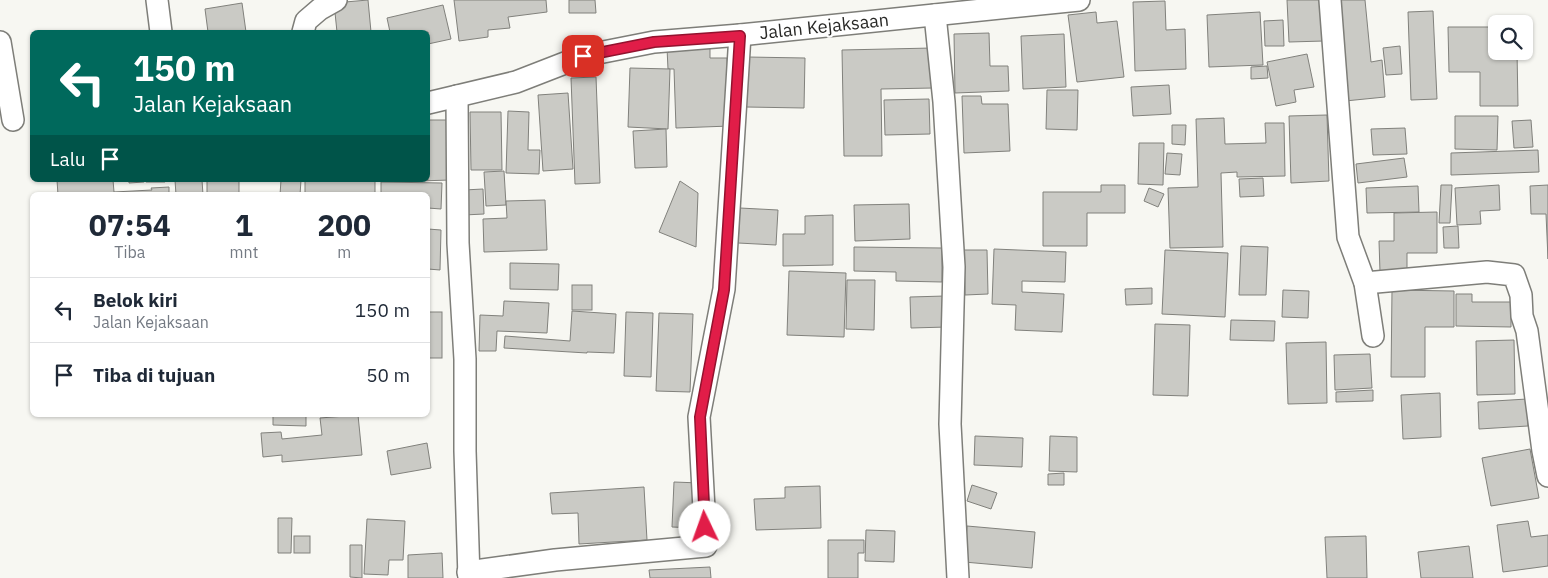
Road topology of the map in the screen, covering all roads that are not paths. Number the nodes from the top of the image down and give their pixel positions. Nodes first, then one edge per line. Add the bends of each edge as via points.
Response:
1 (158, 0) edge
2 (336, 0) edge
3 (1079, 0) edge
4 (1330, 0) edge
5 (935, 15) junction
6 (160, 30) edge
7 (304, 30) edge
8 (740, 36) junction
9 (0, 42) edge
10 (457, 96) junction
11 (430, 103) edge
12 (15, 121) edge
13 (1365, 283) junction
14 (1373, 336) dead end
15 (1545, 451) edge
16 (1548, 476) edge
17 (469, 575) edge
18 (958, 578) edge

1 - 6 street
2 - 7 street via 306,21
3 - 5 street, Jalan Kejaksaan
4 - 13 street via 1348,237
5 - 8 street, Jalan Kejaksaan
5 - 18 street via 954,267 950,424
8 - 10 street, Jalan Kejaksaan via 654,42 583,56 516,82
8 - 17 street via 724,290 700,417 706,546 555,560
9 - 12 street
10 - 11 street, Jalan Kejaksaan
10 - 17 street via 458,243 466,359
13 - 14 street
13 - 15 street via 1487,272 1514,274 1521,295
15 - 16 street

